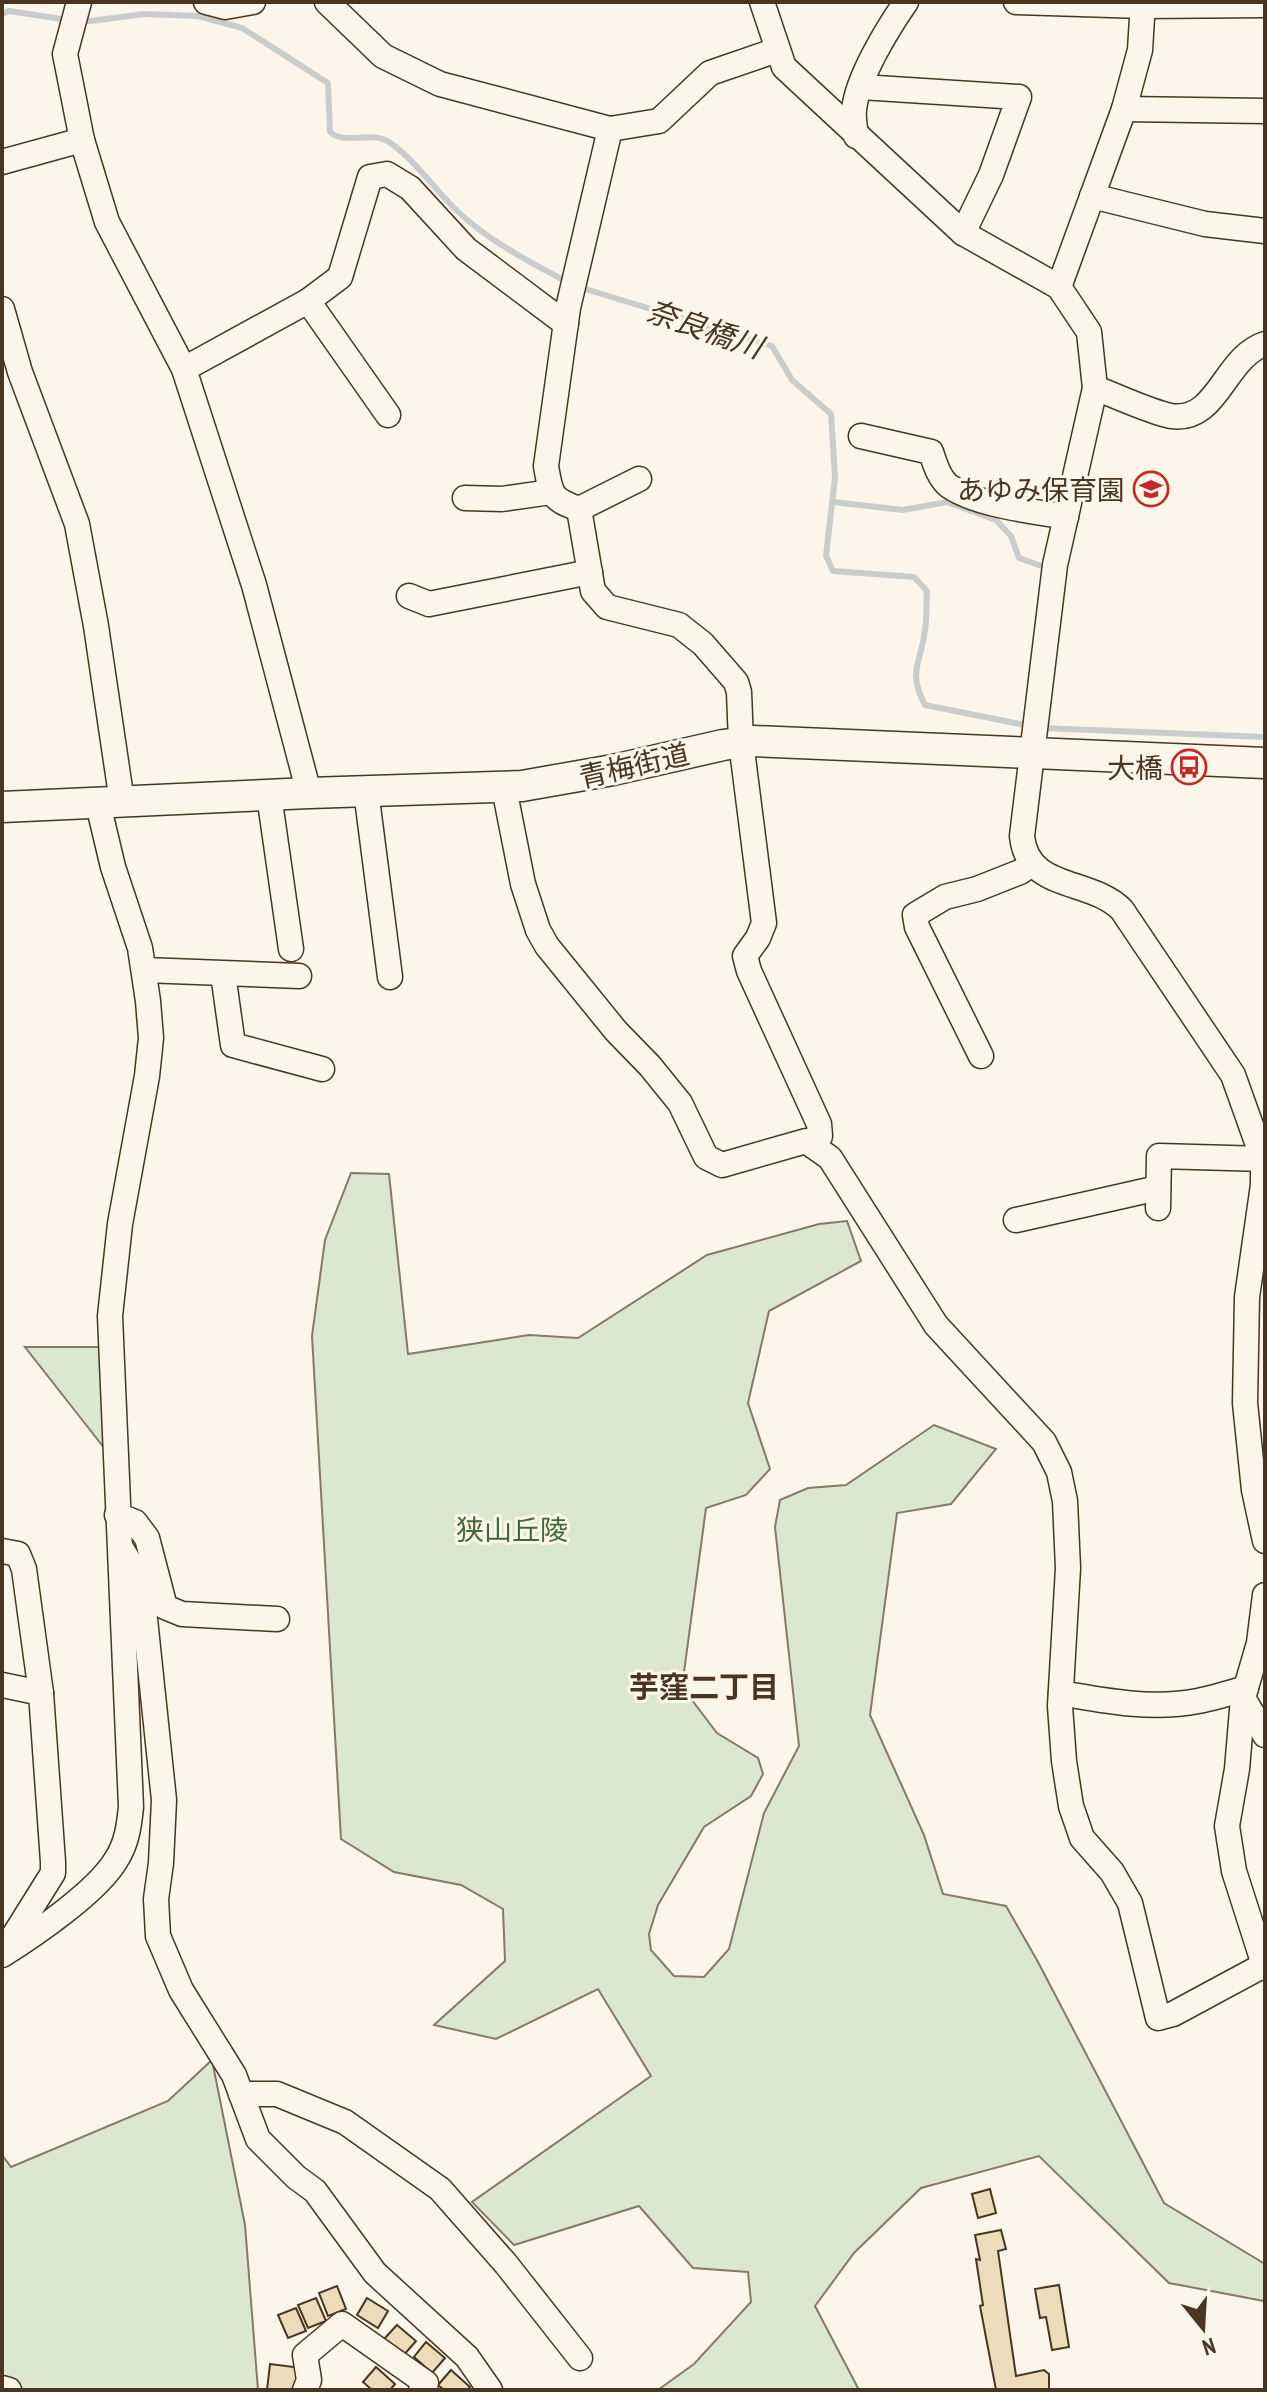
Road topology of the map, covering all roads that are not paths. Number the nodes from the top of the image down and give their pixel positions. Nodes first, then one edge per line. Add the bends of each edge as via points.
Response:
1 (206, 2) edge
2 (253, 2) edge
3 (327, 2) edge
4 (762, 2) edge
5 (906, 2) edge
6 (1016, 2) edge
7 (80, 3) edge
8 (1143, 4) edge
9 (1265, 5) edge
10 (777, 50) junction
11 (861, 87) junction
12 (1124, 109) junction
13 (1265, 111) edge
14 (610, 129) junction
15 (856, 136) junction
16 (82, 140) junction
17 (2, 162) edge
18 (1092, 196) junction
19 (1265, 231) edge
20 (963, 233) junction
21 (1059, 287) junction
22 (308, 301) junction
23 (2, 309) edge
24 (566, 324) junction
25 (1265, 344) edge
26 (184, 369) junction
27 (1095, 388) junction
28 (388, 415) dead end
29 (861, 436) dead end
30 (639, 479) dead end
31 (551, 492) junction
32 (465, 498) dead end
33 (579, 509) junction
34 (1066, 517) junction
35 (590, 572) junction
36 (409, 596) dead end
37 (1034, 734) junction
38 (741, 742) junction
39 (1265, 763) edge
40 (504, 788) junction
41 (366, 791) junction
42 (309, 793) junction
43 (269, 795) junction
44 (110, 803) junction
45 (2, 807) edge
46 (1032, 864) junction
47 (291, 949) dead end
48 (144, 970) junction
49 (223, 974) junction
50 (299, 976) dead end
51 (390, 977) dead end
52 (981, 1056) dead end
53 (322, 1069) dead end
54 (815, 1147) junction
55 (1264, 1159) edge
56 (1016, 1220) dead end
57 (1256, 1296) edge
58 (1256, 1419) edge
59 (117, 1515) junction
60 (1265, 1541) edge
61 (118, 1543) junction
62 (2, 1551) edge
63 (1265, 1595) edge
64 (277, 1619) dead end
65 (2, 1685) edge
66 (41, 1693) junction
67 (1061, 1693) junction
68 (1244, 1693) junction
69 (1265, 1735) edge
70 (2, 1955) edge
71 (1264, 1966) edge
72 (241, 2094) junction
73 (580, 2358) dead end
74 (314, 2387) edge
75 (2, 2388) edge
76 (9, 2390) edge
77 (421, 2390) edge
78 (490, 2390) edge

1 - 2 street via 225,7
3 - 14 street via 383,56 440,84
4 - 10 street
5 - 11 street
6 - 8 street
7 - 16 street via 65,54
8 - 9 street
8 - 12 street via 1140,50
10 - 14 street via 710,73 659,121
10 - 15 street via 784,67
11 - 15 street via 854,110
11 - 20 street via 1019,97
12 - 13 street
12 - 18 street
14 - 24 street
15 - 20 street
16 - 17 street
16 - 26 street via 107,222
18 - 19 street via 1205,224
18 - 21 street
20 - 21 street
21 - 27 street via 1089,332
22 - 24 street via 340,277 370,177 387,174 410,188 466,249
22 - 26 street
22 - 28 street
23 - 44 street via 77,524 96,626
24 - 31 street via 546,466
25 - 27 street via 1239,361 1214,398 1186,416 1169,416
26 - 42 street via 254,585
27 - 34 street
29 - 34 street via 931,452 941,477 960,491 1005,507
30 - 33 street
31 - 32 street
31 - 33 street via 559,502
33 - 35 street
34 - 37 street
35 - 36 street via 429,604
35 - 38 street via 593,591 607,607 679,625 703,644 736,682
37 - 38 main road, 青梅街道
37 - 39 main road, 青梅街道
37 - 46 street via 1022,836
38 - 40 main road, 青梅街道
38 - 54 street via 764,923 745,956 819,1124
40 - 41 main road, 青梅街道
40 - 54 street via 538,930 680,1103 706,1157 722,1165 806,1141
41 - 42 main road, 青梅街道
41 - 51 street
42 - 43 main road, 青梅街道
43 - 44 main road, 青梅街道
43 - 47 street
44 - 45 main road, 青梅街道
44 - 48 street via 113,867
46 - 52 street via 945,897 915,915
46 - 55 street via 1050,879 1100,894 1122,910 1233,1075
48 - 49 street
48 - 59 street via 150,1053 110,1316
49 - 50 street
49 - 53 street via 233,1045
54 - 67 street via 830,1158 936,1325 1044,1442 1059,1472 1068,1568
55 - 56 street via 1159,1156 1158,1198
55 - 57 street
57 - 58 street
58 - 60 street via 1254,1490
59 - 61 street
59 - 64 street via 135,1522 147,1538 165,1607 182,1614
61 - 70 street via 129,1830 102,1878
61 - 72 street via 141,1581 150,1654 164,1800 158,1936 181,1990
62 - 66 street via 18,1554 24,1569
63 - 68 street via 1259,1643
65 - 66 street
66 - 70 street via 53,1873
67 - 68 street via 1163,1704
67 - 71 street via 1071,1806 1082,1838 1130,1903 1158,2018
68 - 69 street
68 - 71 street via 1227,1826 1234,1871
72 - 73 street via 277,2094 345,2122 440,2189
72 - 78 street via 258,2139 315,2191 375,2273 467,2357
74 - 77 street via 305,2355 342,2324 426,2383
75 - 76 street

